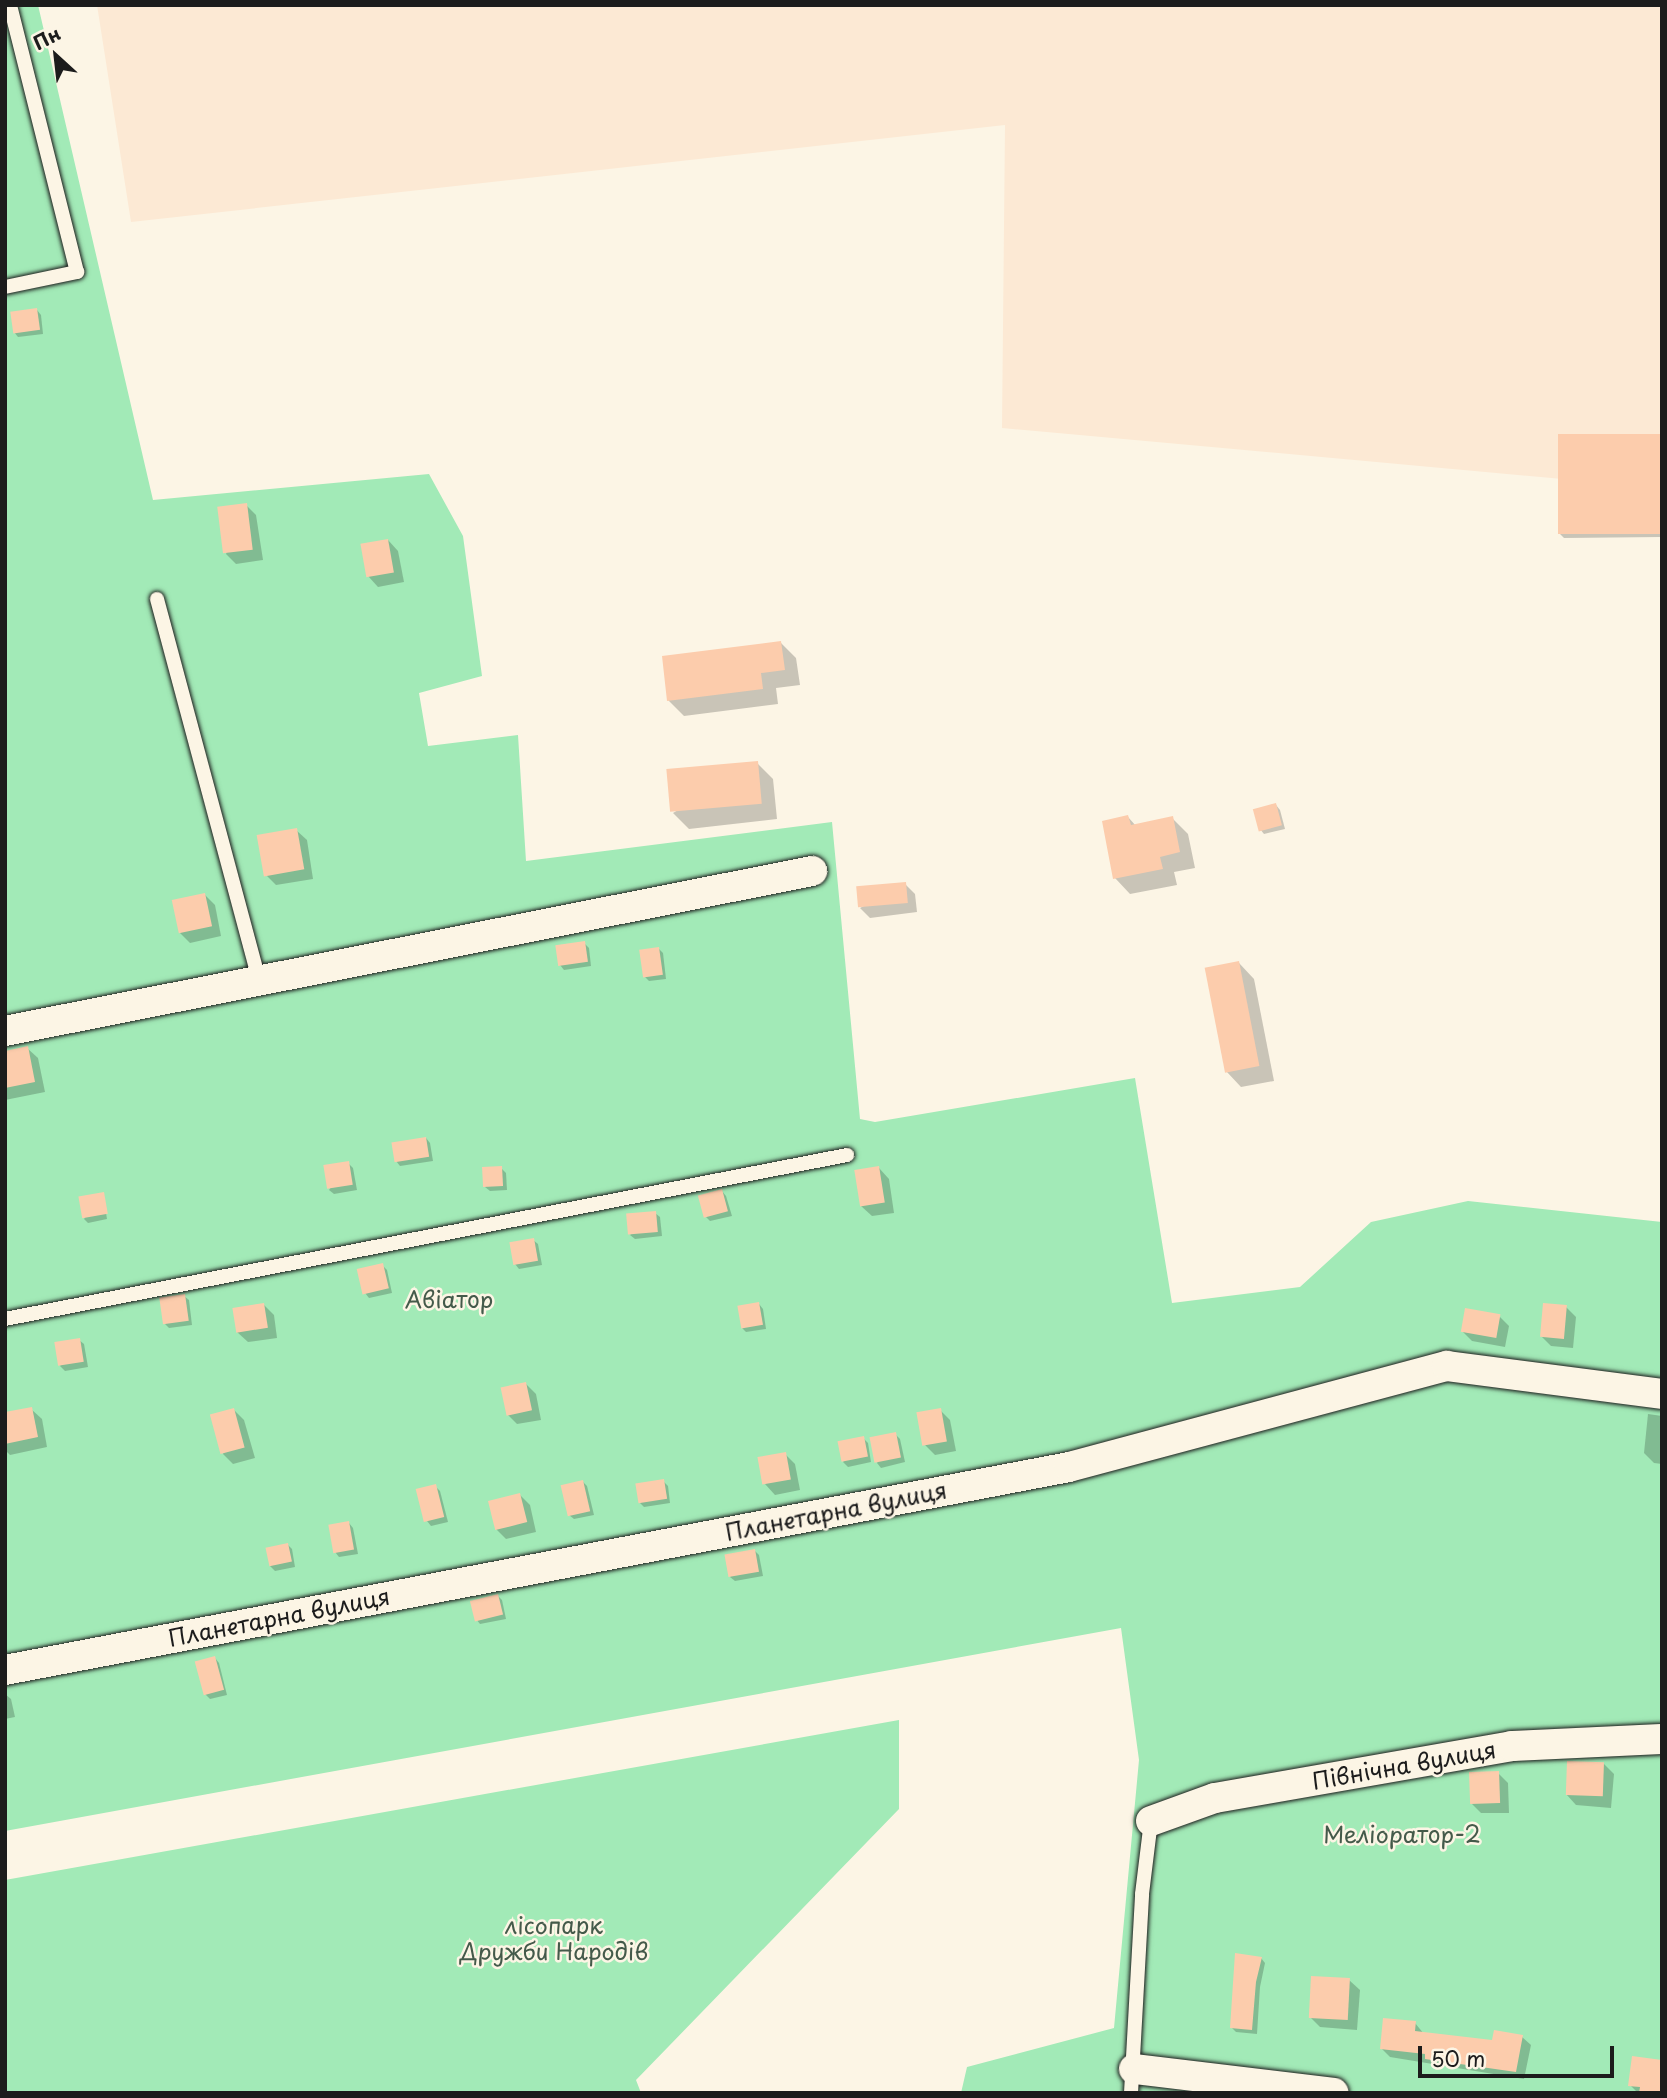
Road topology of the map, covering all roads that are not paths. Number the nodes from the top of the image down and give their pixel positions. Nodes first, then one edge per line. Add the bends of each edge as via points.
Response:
1 (9, 5) edge
2 (5, 287) edge
3 (158, 599) dead end
4 (812, 871) dead end
5 (259, 981) junction
6 (6, 1025) edge
7 (846, 1155) dead end
8 (5, 1319) edge
9 (1662, 1394) edge
10 (5, 1670) edge
11 (1662, 1740) edge
12 (1151, 1821) joint
13 (1133, 2081) edge
14 (1334, 2093) edge

1 - 2 lane via 77,272
3 - 5 lane
4 - 5 street
5 - 6 street
7 - 8 lane
9 - 10 street, Планетарна вулиця via 1447,1366 1069,1467
11 - 12 street, Північна вулиця via 1512,1746 1215,1798
12 - 13 lane via 1142,1894
13 - 14 street

